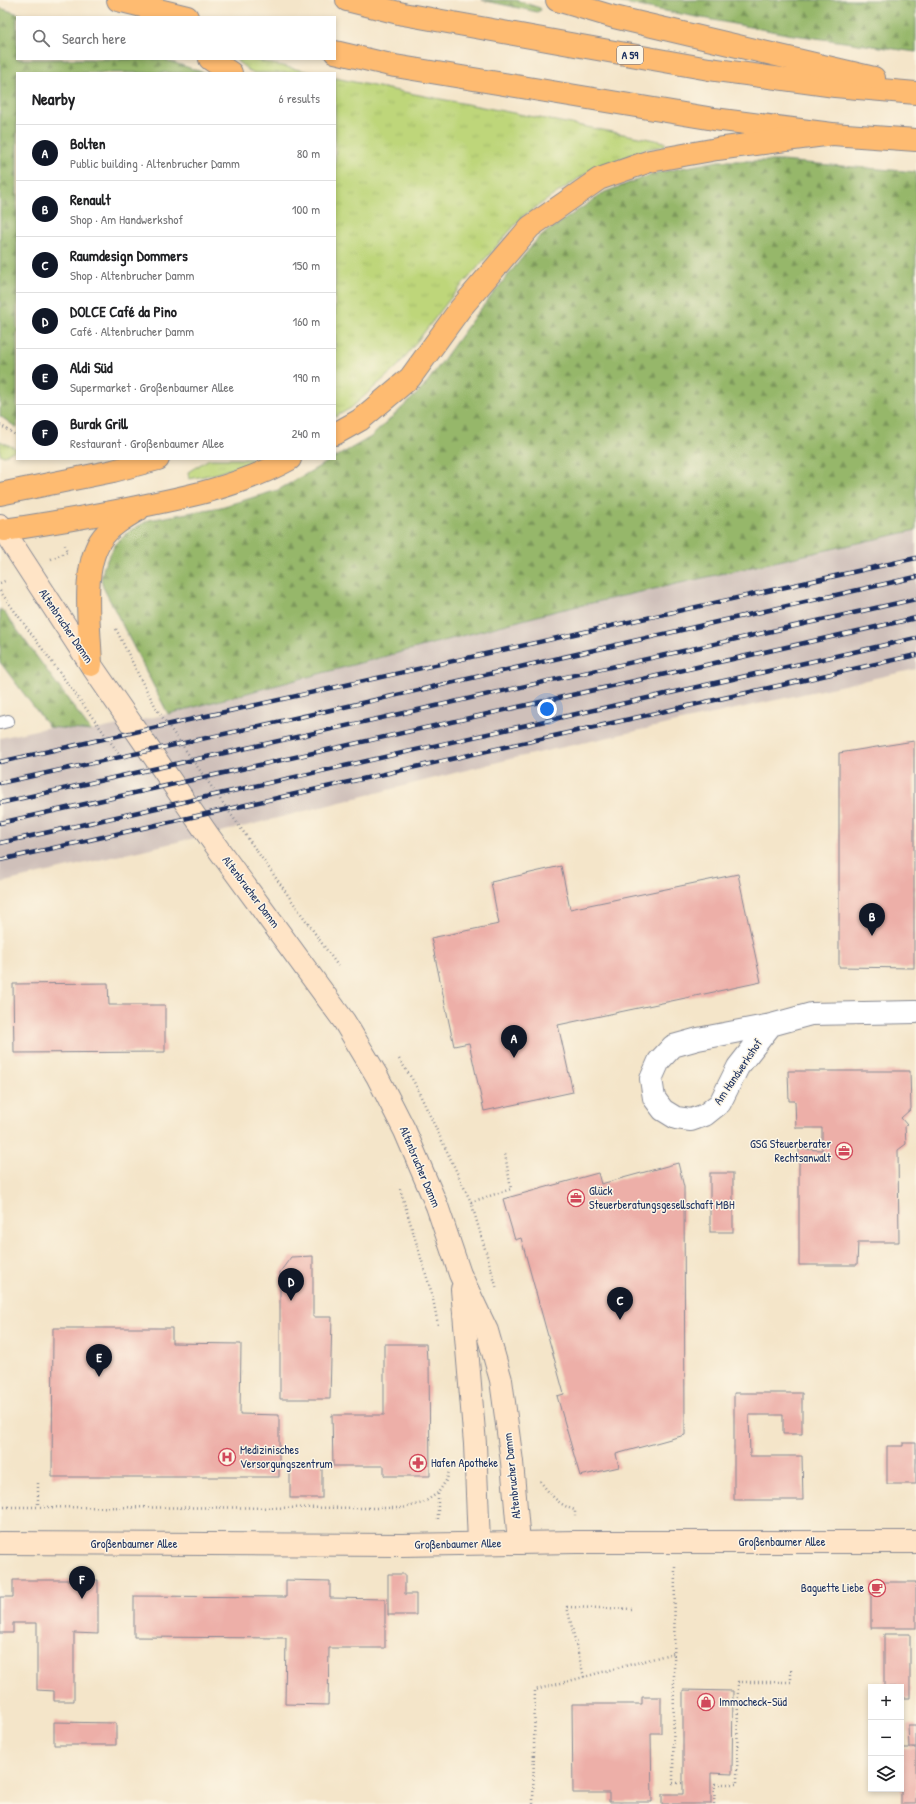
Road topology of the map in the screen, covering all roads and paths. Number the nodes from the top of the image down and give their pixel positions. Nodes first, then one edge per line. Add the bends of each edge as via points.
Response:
1 (348, 0) edge
2 (557, 0) edge
3 (122, 1) edge
4 (145, 16) edge
5 (183, 16) edge
6 (336, 52) edge
7 (212, 60) edge
8 (230, 72) edge
9 (916, 88) edge
10 (916, 93) edge
11 (832, 134) junction
12 (916, 140) edge
13 (0, 425) edge
14 (336, 433) edge
15 (16, 435) edge
16 (155, 460) edge
17 (288, 460) edge
18 (0, 494) edge
19 (146, 505) junction
20 (1, 526) edge
21 (0, 591) edge
22 (91, 665) junction
23 (158, 711) dead end
24 (97, 726) dead end
25 (237, 824) dead end
26 (916, 1012) edge
27 (771, 1024) junction
28 (505, 1154) dead end
29 (398, 1183) dead end
30 (471, 1202) dead end
31 (460, 1274) junction
32 (439, 1333) dead end
33 (450, 1467) dead end
34 (38, 1483) dead end
35 (438, 1493) junction
36 (38, 1506) junction
37 (0, 1507) edge
38 (0, 1542) edge
39 (916, 1542) edge
40 (519, 1543) junction
41 (676, 1543) junction
42 (479, 1544) junction
43 (439, 1545) junction
44 (634, 1609) dead end
45 (674, 1653) junction
46 (791, 1668) dead end
47 (584, 1676) junction
48 (682, 1784) dead end
49 (533, 1804) edge
50 (714, 1804) edge

1 - 10 highway, A 59 via 411,15 709,69 835,86
2 - 9 highway via 614,17
3 - 4 highway
3 - 5 highway
6 - 11 highway via 395,66 714,119
7 - 8 highway
11 - 12 highway
11 - 14 highway via 717,149 650,161 599,179 530,227 460,309 410,378 360,420
13 - 15 path
16 - 18 highway via 113,472
17 - 19 highway via 270,470 215,490
19 - 20 highway
19 - 22 highway via 117,522 100,541 92,563 89,596
20 - 22 main road, Altenbrucher Damm
21 - 24 path
22 - 31 main road, Altenbrucher Damm via 208,835 344,1021 377,1076 405,1132 437,1206
23 - 25 path
26 - 27 street, Am Handwerkshof via 811,1014
27 - 27 street, Am Handwerkshof via 673,1046 659,1061 651,1079 654,1098 663,1110 676,1118 691,1120 705,1115 720,1104 738,1068
28 - 30 path via 511,1189
29 - 32 path via 432,1294
31 - 40 main road, Altenbrucher Damm via 487,1331 500,1380 511,1454
31 - 42 main road, Altenbrucher Damm via 475,1444
33 - 35 path via 447,1479
34 - 36 path
35 - 36 path via 423,1503 402,1508
35 - 43 path
36 - 37 path
38 - 43 main road, Großenbaumer Allee
39 - 41 main road, Großenbaumer Allee
40 - 41 main road, Großenbaumer Allee
40 - 42 main road, Großenbaumer Allee
41 - 45 path
42 - 43 main road, Großenbaumer Allee
44 - 47 path via 567,1607
45 - 47 path
45 - 48 path via 673,1783
46 - 50 path via 791,1682 738,1682 737,1784 713,1784
47 - 49 path via 535,1690

